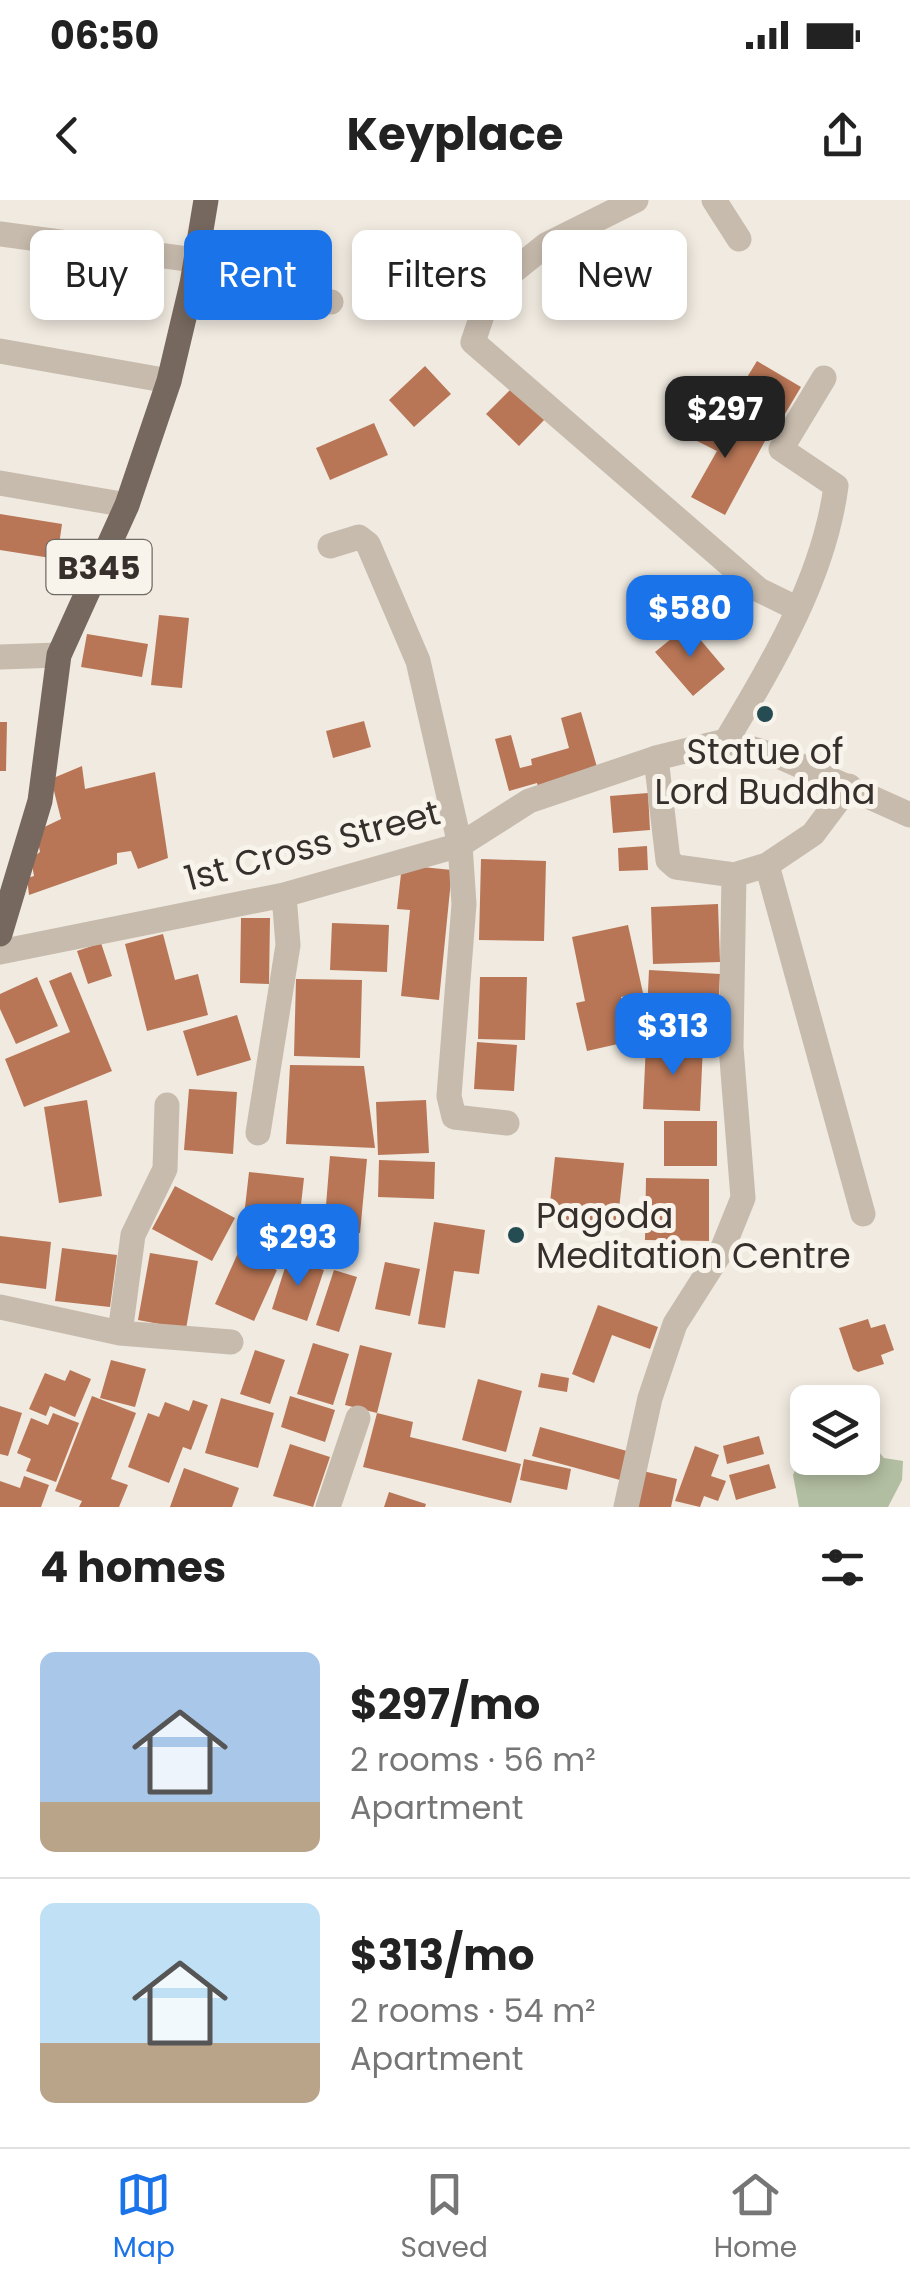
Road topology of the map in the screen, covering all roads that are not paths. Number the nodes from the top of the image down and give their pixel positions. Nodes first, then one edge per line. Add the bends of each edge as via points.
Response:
1 (206, 200) edge
2 (636, 200) edge
3 (714, 200) edge
4 (201, 230) edge
5 (0, 234) edge
6 (740, 239) dead end
7 (184, 270) edge
8 (184, 315) edge
9 (0, 351) edge
10 (824, 378) dead end
11 (169, 380) junction
12 (0, 483) edge
13 (127, 505) junction
14 (330, 546) dead end
15 (798, 609) junction
16 (59, 655) junction
17 (0, 657) edge
18 (726, 740) junction
19 (656, 758) junction
20 (849, 786) junction
21 (910, 815) edge
22 (460, 844) junction
23 (768, 865) junction
24 (734, 875) junction
25 (284, 895) junction
26 (0, 934) edge
27 (0, 952) edge
28 (168, 1105) dead end
29 (507, 1123) dead end
30 (258, 1133) dead end
31 (862, 1214) dead end
32 (0, 1308) edge
33 (120, 1333) junction
34 (231, 1342) dead end
35 (358, 1418) dead end
36 (328, 1507) edge
37 (626, 1507) edge

1 - 4 main road, B345
2 - 15 street via 546,245 491,288 473,342 760,590
3 - 6 street
5 - 7 street
8 - 11 main road, B345
9 - 11 street
10 - 15 street via 782,449 836,486 832,522
11 - 13 main road, B345
12 - 13 street
13 - 16 main road, B345
14 - 22 street via 359,537 368,544 418,661
15 - 18 street
16 - 17 street
16 - 26 main road, B345 via 40,801
18 - 19 street, 1st Cross Street
18 - 20 street
19 - 22 street, 1st Cross Street via 528,801
19 - 24 street via 668,860 676,867
20 - 21 street
20 - 23 street via 813,834
22 - 25 street, 1st Cross Street
22 - 29 street via 464,904 449,1096 454,1117
23 - 24 street
23 - 31 street
24 - 37 street via 731,1047 743,1198 722,1250 675,1324 650,1398
25 - 27 street, 1st Cross Street
25 - 30 street via 288,944
28 - 33 street via 165,1169 134,1235
32 - 33 street
33 - 34 street
35 - 36 street

